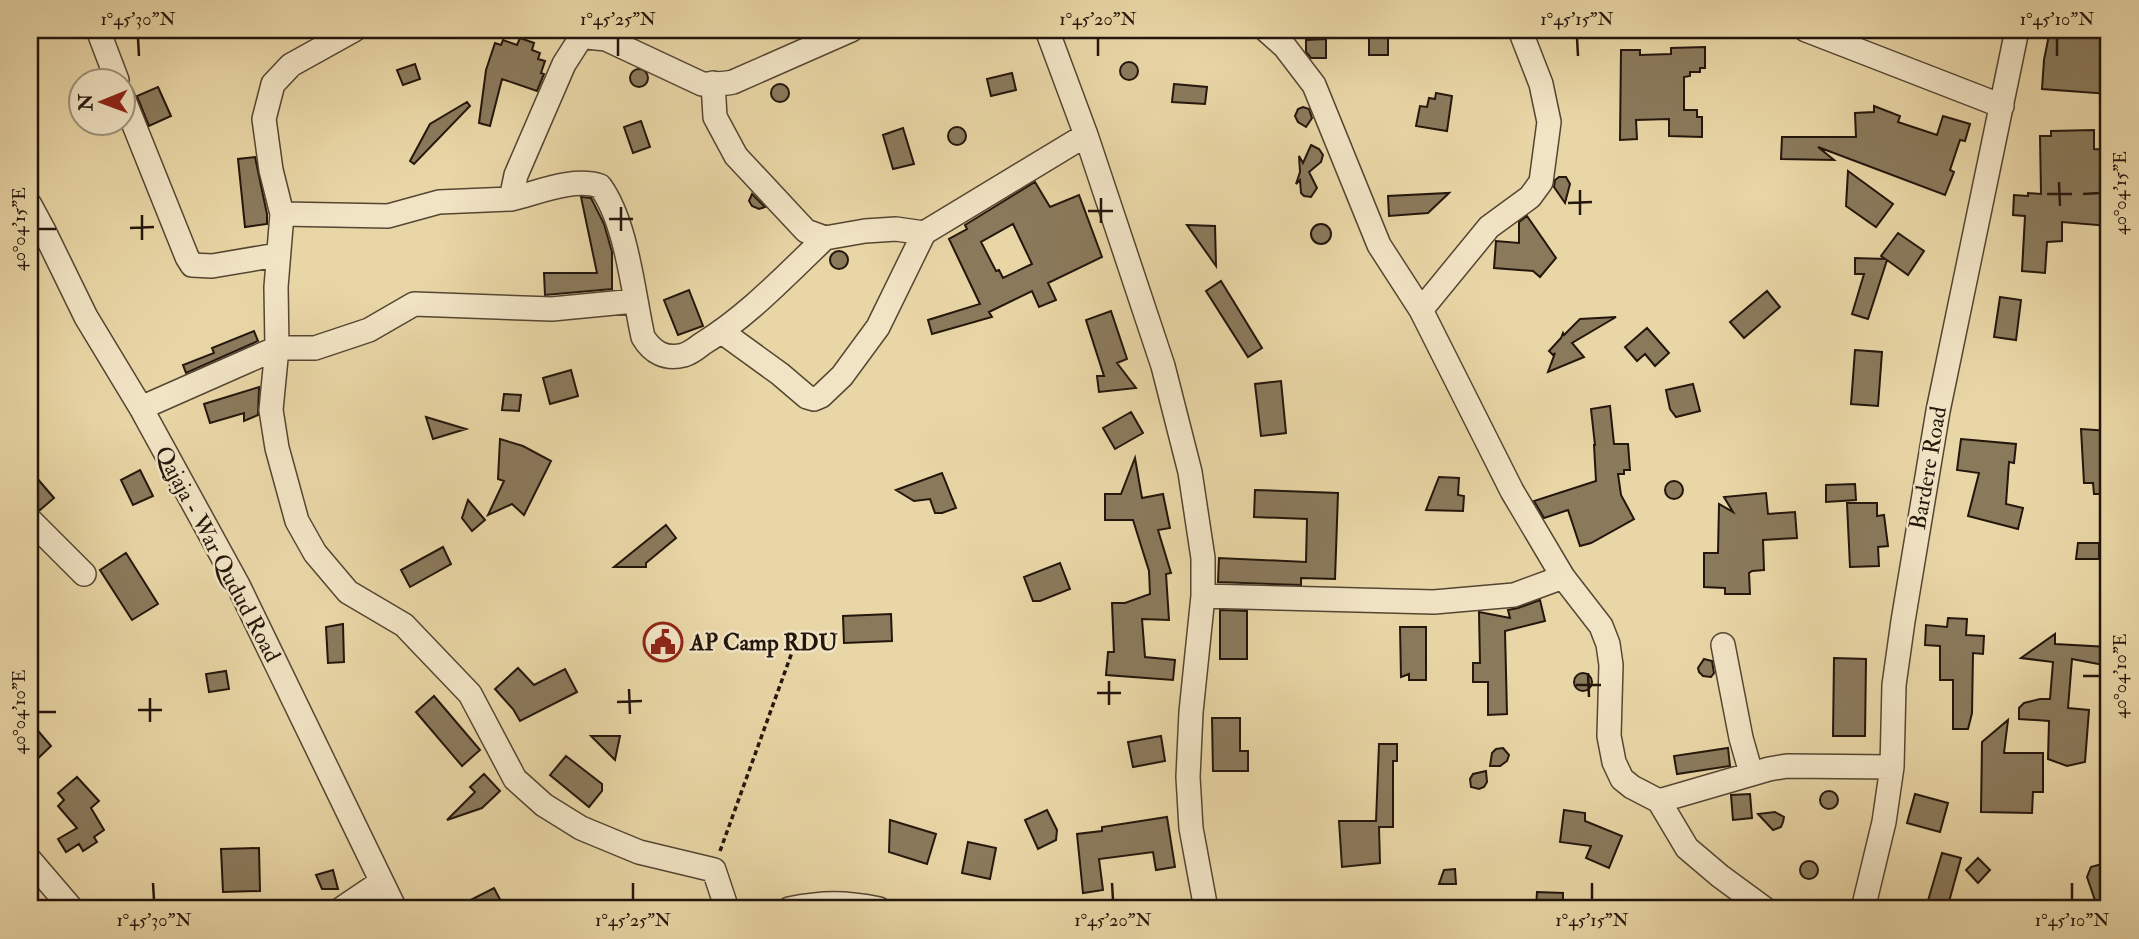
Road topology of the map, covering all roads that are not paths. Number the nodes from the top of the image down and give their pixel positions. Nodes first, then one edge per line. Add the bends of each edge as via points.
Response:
1 (98, 30) edge
2 (354, 30) edge
3 (851, 30) edge
4 (1047, 30) edge
5 (1266, 30) edge
6 (1520, 30) edge
7 (1806, 30) edge
8 (2017, 30) edge
9 (112, 66) edge
10 (713, 83) junction
11 (2003, 106) junction
12 (136, 130) edge
13 (1086, 135) junction
14 (511, 199) junction
15 (30, 205) edge
16 (282, 214) junction
17 (924, 233) junction
18 (37, 237) edge
19 (825, 238) junction
20 (277, 256) junction
21 (635, 301) junction
22 (1421, 310) junction
23 (722, 332) junction
24 (277, 348) junction
25 (141, 408) junction
26 (30, 520) edge
27 (84, 574) dead end
28 (1563, 577) junction
29 (1203, 596) junction
30 (1723, 645) dead end
31 (1892, 767) junction
32 (1751, 773) junction
33 (1659, 801) junction
34 (30, 860) edge
35 (381, 881) junction
36 (72, 909) edge
37 (341, 909) edge
38 (395, 909) edge
39 (727, 909) edge
40 (789, 909) edge
41 (879, 909) edge
42 (1206, 909) edge
43 (1765, 909) edge
44 (1863, 909) edge

1 - 9 street
2 - 16 street via 291,65 273,84 264,119
3 - 10 street via 733,82
4 - 13 street
5 - 22 street via 1314,86 1379,245
6 - 22 street via 1541,84 1549,122 1541,182 1530,197 1489,227
7 - 11 street
8 - 11 street, Bardere Road
10 - 14 street via 702,84 606,40 580,39 558,76 516,175
10 - 19 street via 715,117 736,156 806,231
11 - 31 street, Bardere Road via 1936,424 1898,659
12 - 20 street via 192,265
13 - 17 street
13 - 29 street via 1177,419 1198,518
14 - 16 street via 439,202 388,216
14 - 21 street via 566,186 600,186 628,255
15 - 18 street, Qajaja - War Qudud Road
16 - 20 street
17 - 19 street via 896,229
17 - 23 street via 878,327 821,396 807,397
18 - 25 street, Qajaja - War Qudud Road
19 - 23 street
20 - 24 street
21 - 23 street via 643,337 657,353 685,355
21 - 24 street via 552,309 414,304 369,330 315,348
22 - 28 street via 1512,491
24 - 25 street
24 - 39 street via 271,410 277,448 297,521 315,553 348,592 404,625 470,694 515,779 544,805 581,828 639,852 713,870
25 - 35 street, Qajaja - War Qudud Road via 238,585
26 - 27 street
28 - 29 street via 1514,594 1434,602
28 - 33 street via 1601,626 1608,644 1609,736 1614,762 1622,779
29 - 42 street via 1188,777 1191,828
30 - 32 street
31 - 32 street via 1787,766
31 - 44 street, Bardere Road
32 - 33 street
33 - 43 street via 1687,848
34 - 36 street
35 - 37 street
35 - 38 street, Qajaja - War Qudud Road
40 - 41 street via 849,903

